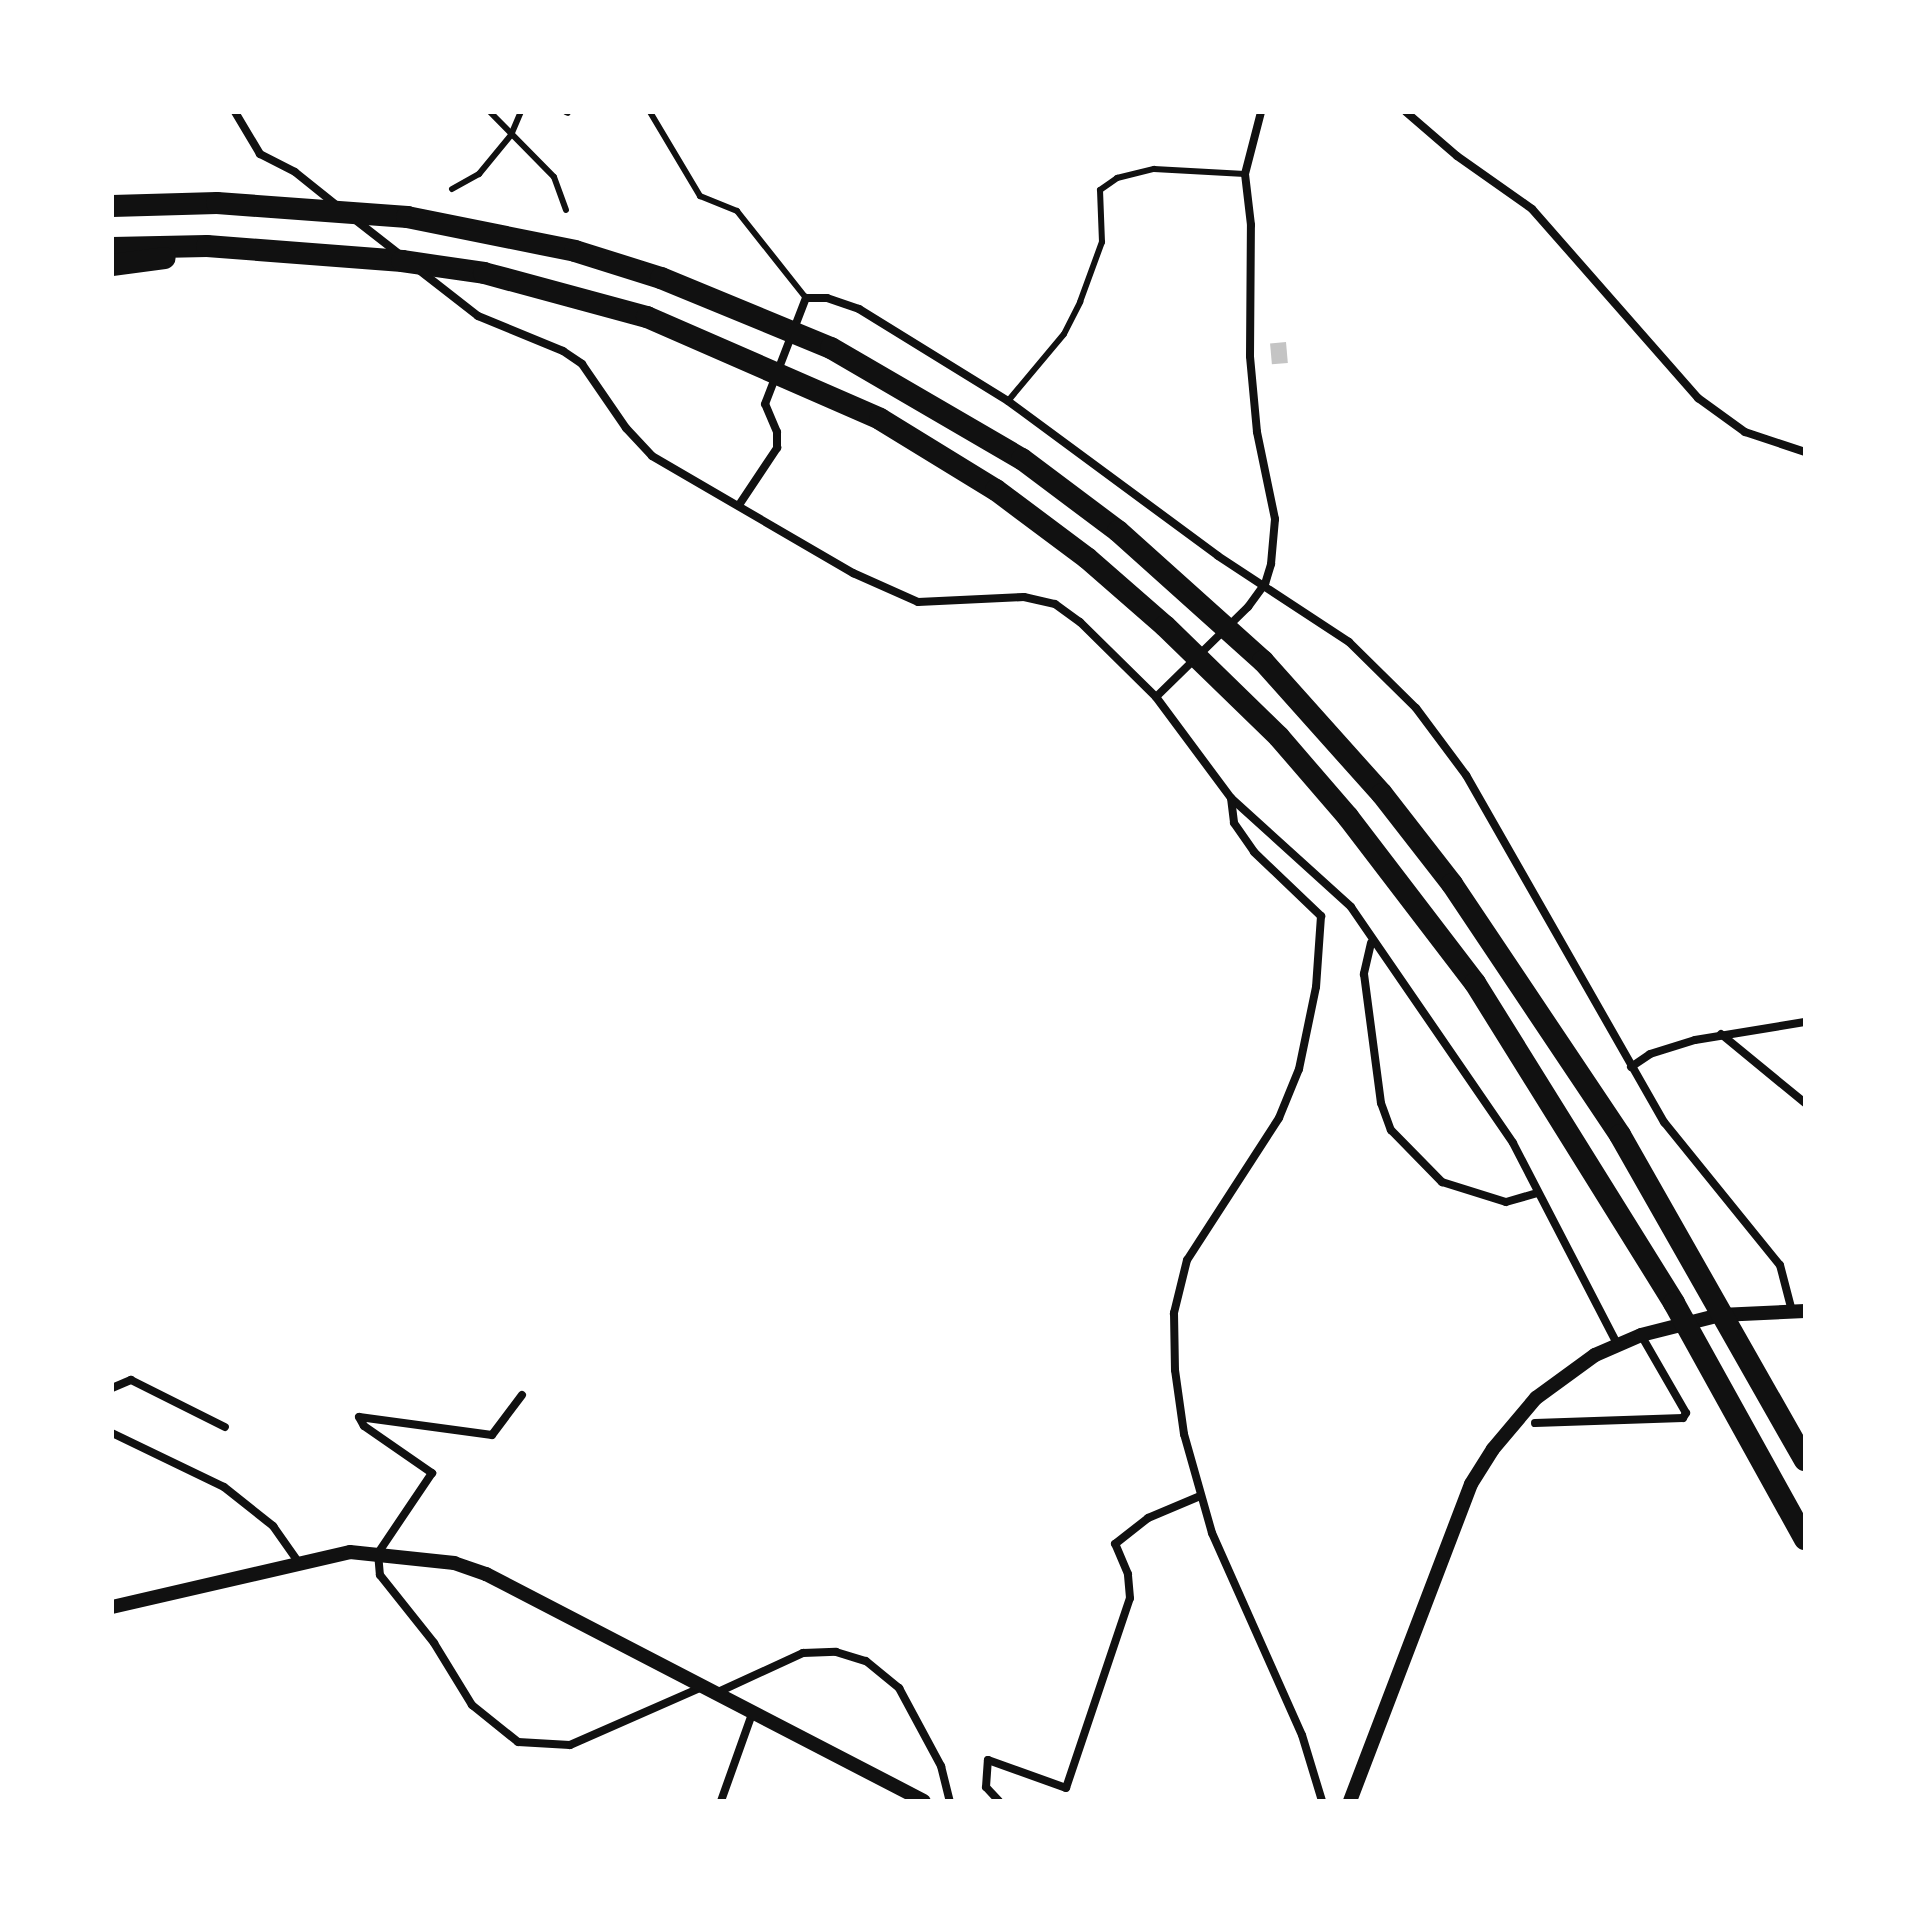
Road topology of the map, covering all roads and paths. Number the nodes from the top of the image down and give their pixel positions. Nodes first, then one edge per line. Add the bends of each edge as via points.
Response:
1 (235, 112) edge
2 (490, 112) edge
3 (521, 112) edge
4 (650, 112) edge
5 (1261, 112) edge
6 (1406, 112) edge
7 (511, 135) junction
8 (1245, 174) junction
9 (452, 189) dead end
10 (112, 206) edge
11 (566, 210) dead end
12 (112, 248) edge
13 (314, 251) junction
14 (112, 265) edge
15 (806, 298) junction
16 (1008, 401) junction
17 (1805, 452) edge
18 (739, 505) junction
19 (1265, 584) junction
20 (1156, 697) junction
21 (1231, 798) junction
22 (1371, 943) junction
23 (1805, 1022) edge
24 (1721, 1034) junction
25 (1631, 1067) junction
26 (1805, 1103) edge
27 (1537, 1193) junction
28 (1798, 1311) edge
29 (1641, 1335) junction
30 (1617, 1344) junction
31 (112, 1388) edge
32 (522, 1395) dead end
33 (1535, 1423) dead end
34 (225, 1427) dead end
35 (112, 1433) edge
36 (1805, 1460) edge
37 (1200, 1496) junction
38 (1805, 1539) edge
39 (378, 1553) junction
40 (299, 1563) junction
41 (112, 1607) edge
42 (709, 1690) junction
43 (753, 1711) junction
44 (721, 1801) edge
45 (924, 1801) edge
46 (950, 1801) edge
47 (999, 1801) edge
48 (1322, 1801) edge
49 (1350, 1801) edge

1 - 18 street via 253,147 272,164 295,172 478,316 582,364 652,456
2 - 7 lane
3 - 7 lane
4 - 15 lane via 700,196 737,211
5 - 8 street
6 - 17 street via 1532,209 1698,398 1745,432
7 - 9 lane via 479,174
7 - 11 lane via 554,177
8 - 16 lane via 1154,169 1117,178 1100,190 1102,242 1080,302 1064,334
8 - 19 street via 1251,372 1275,519
10 - 36 highway via 183,203 407,217 575,251 688,288 831,348 1022,459 1195,596 1263,661 1382,794 1462,897 1563,1044
12 - 13 highway
13 - 14 highway
13 - 38 highway via 484,273 647,317 853,405 996,490 1165,626 1279,737 1348,817 1475,983 1674,1303
15 - 16 street via 827,298 859,309
15 - 18 street via 765,404 777,432 777,448
16 - 19 street via 1218,556
18 - 20 street via 853,573 918,602 1024,597 1055,604
19 - 20 street
19 - 25 street via 1376,666 1451,752
20 - 21 street
21 - 22 street via 1340,895
21 - 37 street via 1234,823 1254,852 1321,916 1311,1020 1289,1096 1262,1149 1199,1236 1179,1284 1175,1370
22 - 27 street via 1474,1080
22 - 27 street via 1364,974 1381,1103 1391,1130 1442,1182 1506,1202
23 - 24 street
24 - 25 street via 1650,1054
24 - 26 street
25 - 28 street via 1664,1122 1780,1265
27 - 30 street
28 - 29 street via 1720,1315
29 - 30 street
29 - 33 street via 1686,1413 1683,1418
30 - 49 street via 1536,1398 1480,1467
31 - 34 street via 131,1380
32 - 39 street via 492,1435 359,1417 364,1426 432,1473
35 - 40 street via 224,1487 273,1526
37 - 47 street via 1148,1518 1115,1544 1128,1574 1130,1598 1066,1788 988,1760 986,1787
37 - 48 street via 1302,1735
39 - 40 street via 350,1552
39 - 42 street via 432,1559 486,1574
39 - 42 street via 380,1575 434,1643 472,1705 518,1742 570,1745
40 - 41 street
42 - 43 street
42 - 46 street via 803,1653 836,1652 866,1661 899,1688 941,1766
43 - 44 street
43 - 45 street

